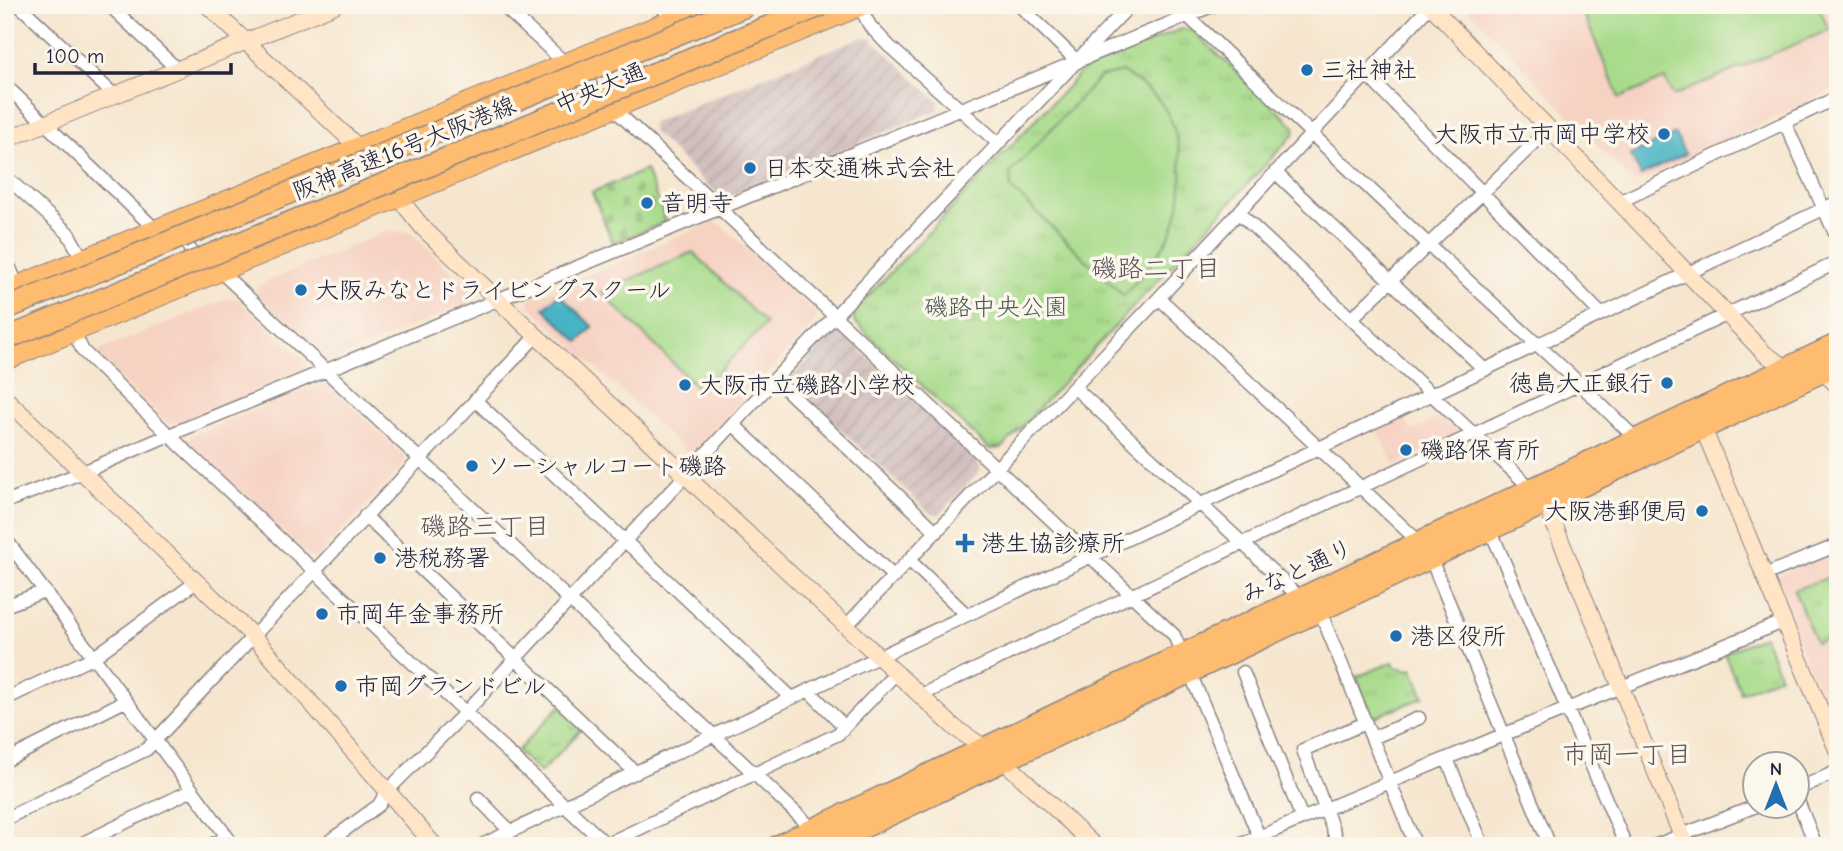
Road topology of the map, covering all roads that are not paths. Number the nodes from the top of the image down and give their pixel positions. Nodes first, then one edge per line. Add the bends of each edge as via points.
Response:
1 (19, 5) edge
2 (109, 5) edge
3 (207, 5) edge
4 (335, 5) edge
5 (502, 5) edge
6 (707, 5) edge
7 (748, 5) edge
8 (822, 5) edge
9 (1019, 5) edge
10 (1130, 5) edge
11 (1176, 5) edge
12 (1214, 5) edge
13 (1430, 5) edge
14 (862, 6) edge
15 (666, 13) edge
16 (1187, 16) junction
17 (246, 42) junction
18 (1079, 62) junction
19 (565, 63) junction
20 (178, 70) junction
21 (1366, 75) junction
22 (5, 85) edge
23 (115, 96) junction
24 (1838, 97) edge
25 (613, 108) junction
26 (960, 111) junction
27 (1785, 123) junction
28 (46, 124) junction
29 (1549, 129) junction
30 (1310, 134) junction
31 (5, 141) edge
32 (998, 143) junction
33 (358, 147) junction
34 (1275, 172) junction
35 (5, 176) edge
36 (1483, 193) junction
37 (398, 198) junction
38 (1619, 202) junction
39 (1838, 202) edge
40 (720, 208) junction
41 (1823, 209) junction
42 (1238, 213) junction
43 (155, 229) junction
44 (1838, 240) edge
45 (1429, 245) junction
46 (82, 258) junction
47 (1838, 261) edge
48 (5, 263) edge
49 (221, 272) junction
50 (1687, 272) junction
51 (1391, 282) junction
52 (11, 287) edge
53 (498, 299) junction
54 (1159, 299) junction
55 (5, 309) edge
56 (1727, 313) junction
57 (1601, 314) junction
58 (836, 317) junction
59 (1351, 319) junction
60 (74, 333) junction
61 (537, 335) junction
62 (5, 339) edge
63 (1536, 344) junction
64 (1838, 344) edge
65 (5, 361) edge
66 (1787, 368) junction
67 (1830, 368) edge
68 (325, 370) junction
69 (1485, 370) junction
70 (775, 380) junction
71 (1578, 382) junction
72 (1838, 386) edge
73 (1074, 387) junction
74 (1431, 395) junction
75 (5, 398) edge
76 (475, 400) junction
77 (734, 425) junction
78 (1703, 428) junction
79 (1472, 433) junction
80 (169, 435) junction
81 (1636, 439) junction
82 (1318, 449) junction
83 (420, 459) junction
84 (996, 469) junction
85 (81, 473) junction
86 (685, 475) junction
87 (1360, 488) junction
88 (1538, 495) junction
89 (5, 502) edge
90 (1198, 504) junction
91 (365, 516) junction
92 (1490, 529) junction
93 (937, 532) junction
94 (5, 538) edge
95 (627, 541) junction
96 (1242, 541) junction
97 (1838, 545) edge
98 (1424, 550) junction
99 (1090, 555) junction
100 (910, 561) junction
101 (313, 570) junction
102 (1764, 575) junction
103 (894, 577) junction
104 (195, 582) junction
105 (45, 591) junction
106 (1131, 595) junction
107 (1300, 598) junction
108 (570, 601) junction
109 (5, 606) edge
110 (1320, 609) junction
111 (966, 614) junction
112 (1783, 622) junction
113 (847, 625) junction
114 (254, 637) junction
115 (880, 656) junction
116 (94, 657) junction
117 (516, 659) junction
118 (1187, 662) junction
119 (897, 672) junction
120 (1243, 672) dead end
121 (1622, 686) junction
122 (808, 690) junction
123 (921, 695) junction
124 (792, 698) junction
125 (5, 699) edge
126 (125, 701) junction
127 (1567, 709) junction
128 (465, 713) junction
129 (1419, 718) dead end
130 (1365, 723) junction
131 (845, 727) junction
132 (1505, 734) junction
133 (714, 735) junction
134 (1372, 738) junction
135 (155, 740) junction
136 (984, 748) junction
137 (1838, 752) edge
138 (1447, 759) junction
139 (1003, 760) junction
140 (5, 761) edge
141 (1838, 771) edge
142 (636, 773) junction
143 (755, 774) junction
144 (1391, 782) junction
145 (1812, 782) edge
146 (192, 790) junction
147 (387, 791) junction
148 (478, 798) dead end
149 (565, 806) junction
150 (1324, 810) junction
151 (1742, 813) edge
152 (1302, 818) junction
153 (5, 819) edge
154 (1805, 820) edge
155 (510, 832) junction
156 (1684, 840) edge
157 (230, 841) edge
158 (823, 841) edge
159 (1261, 841) edge
160 (607, 845) edge
161 (77, 846) edge
162 (209, 846) edge
163 (323, 846) edge
164 (435, 846) edge
165 (480, 846) edge
166 (778, 846) edge
167 (1095, 846) edge
168 (1237, 846) edge
169 (1339, 846) edge
170 (1416, 846) edge
171 (1483, 846) edge
172 (1550, 846) edge
173 (1626, 846) edge
174 (1654, 846) edge
175 (1816, 846) edge

1 - 23 street
2 - 20 street
3 - 17 street
4 - 17 street
5 - 19 street
6 - 15 main road, 中央大通
7 - 55 highway, 阪神高速16号大阪港線, bridge
8 - 62 highway, 阪神高速16号大阪港線, bridge
9 - 18 street
10 - 18 street
11 - 16 street
12 - 16 street
13 - 21 street
13 - 29 street
14 - 25 main road, 中央大通
14 - 26 street via 870,26
15 - 19 main road, 中央大通
16 - 18 street
16 - 30 street
17 - 20 street
17 - 33 street
18 - 26 street
18 - 32 street
19 - 25 street via 584,70 597,100
19 - 33 main road, 中央大通
20 - 23 street
21 - 30 street
21 - 36 street
22 - 28 street
23 - 28 street
24 - 27 street
25 - 37 main road, 中央大通
25 - 40 street
26 - 32 street
26 - 40 street
27 - 38 street
27 - 41 street
28 - 31 street
28 - 43 street
29 - 36 street
29 - 38 street
30 - 34 street
30 - 45 street
32 - 58 street
33 - 37 street
33 - 43 main road, 中央大通
34 - 42 street
34 - 51 street
35 - 46 street via 68,233
36 - 45 street
36 - 57 street
37 - 49 main road, 中央大通
37 - 53 street
38 - 50 street
39 - 41 street
40 - 53 street
40 - 58 street
41 - 44 street
41 - 50 street
42 - 54 street
42 - 59 street
43 - 46 main road, 中央大通
43 - 49 street via 183,234 198,264
45 - 51 street
45 - 63 street
46 - 52 main road, 中央大通
47 - 56 street
48 - 52 street via 10,268
49 - 60 main road, 中央大通
49 - 68 street
50 - 56 street
50 - 57 street
51 - 59 street
51 - 69 street
53 - 61 street
53 - 68 street
54 - 73 street
54 - 82 street
56 - 66 street via 1765,354
56 - 71 street
57 - 63 street
58 - 70 street
58 - 84 street
59 - 74 street
60 - 65 main road, 中央大通
60 - 80 street via 83,351
61 - 76 street
61 - 86 street
63 - 69 street
63 - 71 street
64 - 66 highway, みなと通り
66 - 67 street
66 - 81 highway, みなと通り
67 - 72 street
67 - 78 highway, みなと通り
68 - 80 street
68 - 83 street
69 - 74 street
70 - 77 street
70 - 93 street
71 - 79 street
71 - 81 street
73 - 84 street
73 - 90 street
74 - 79 street
74 - 82 street
75 - 85 street
76 - 83 street
76 - 95 street
77 - 86 street
77 - 103 street
78 - 88 highway, みなと通り
78 - 102 street
79 - 87 street
79 - 88 street
80 - 85 street
80 - 101 street
81 - 88 highway, みなと通り
82 - 87 street
82 - 90 street
83 - 91 street
83 - 108 street
84 - 93 street
84 - 99 street
85 - 89 street
85 - 104 street
86 - 95 street
86 - 113 street
87 - 96 street
87 - 98 street
88 - 92 highway, みなと通り
88 - 98 highway, みなと通り
88 - 121 street
90 - 96 street
90 - 99 street
91 - 101 street
91 - 117 street
92 - 98 highway, みなと通り
92 - 127 street
93 - 100 street
94 - 105 street
95 - 108 street
95 - 124 street
96 - 106 street
96 - 107 street
97 - 102 street
98 - 107 highway, みなと通り
98 - 110 highway, みなと通り
98 - 132 street
99 - 106 street
99 - 111 street
100 - 103 street
100 - 111 street
101 - 114 street
101 - 128 street
102 - 112 street
103 - 113 street
104 - 114 street
104 - 116 street
105 - 109 street
105 - 116 street
106 - 118 street via 1174,635
106 - 123 street
107 - 118 highway, みなと通り
108 - 117 street
108 - 133 street
110 - 118 highway, みなと通り
110 - 130 street
111 - 115 street
112 - 121 street
112 - 137 street
113 - 115 street
114 - 135 street
114 - 147 street
115 - 119 street
115 - 122 street
116 - 125 street
116 - 126 street
117 - 128 street
117 - 142 street
118 - 136 highway, みなと通り
118 - 139 highway, みなと通り
118 - 159 street
119 - 123 street
119 - 131 street
120 - 152 street
121 - 127 street
121 - 156 street
122 - 124 street
122 - 131 street
123 - 136 street via 955,729
124 - 133 street
126 - 135 street
126 - 140 street
127 - 132 street
127 - 173 street
128 - 147 street
128 - 149 street
129 - 134 street
130 - 134 street
130 - 150 street via 1303,750
131 - 143 street
132 - 138 street
132 - 172 street
133 - 142 street
133 - 143 street
134 - 144 street
135 - 146 street
135 - 153 street via 147,749
136 - 139 street
136 - 158 highway, みなと通り
138 - 144 street
138 - 171 street
139 - 158 highway, みなと通り
139 - 167 street
141 - 145 street
142 - 149 street
143 - 158 street
143 - 160 street
144 - 150 street
144 - 170 street
146 - 157 street
146 - 161 street
147 - 163 street via 379,805
147 - 164 street
148 - 155 street
149 - 155 street
149 - 160 street
150 - 152 street
150 - 169 street
151 - 156 street
152 - 159 street
154 - 175 street
155 - 165 street
156 - 174 street
157 - 162 street
158 - 166 highway, みなと通り
159 - 168 street

